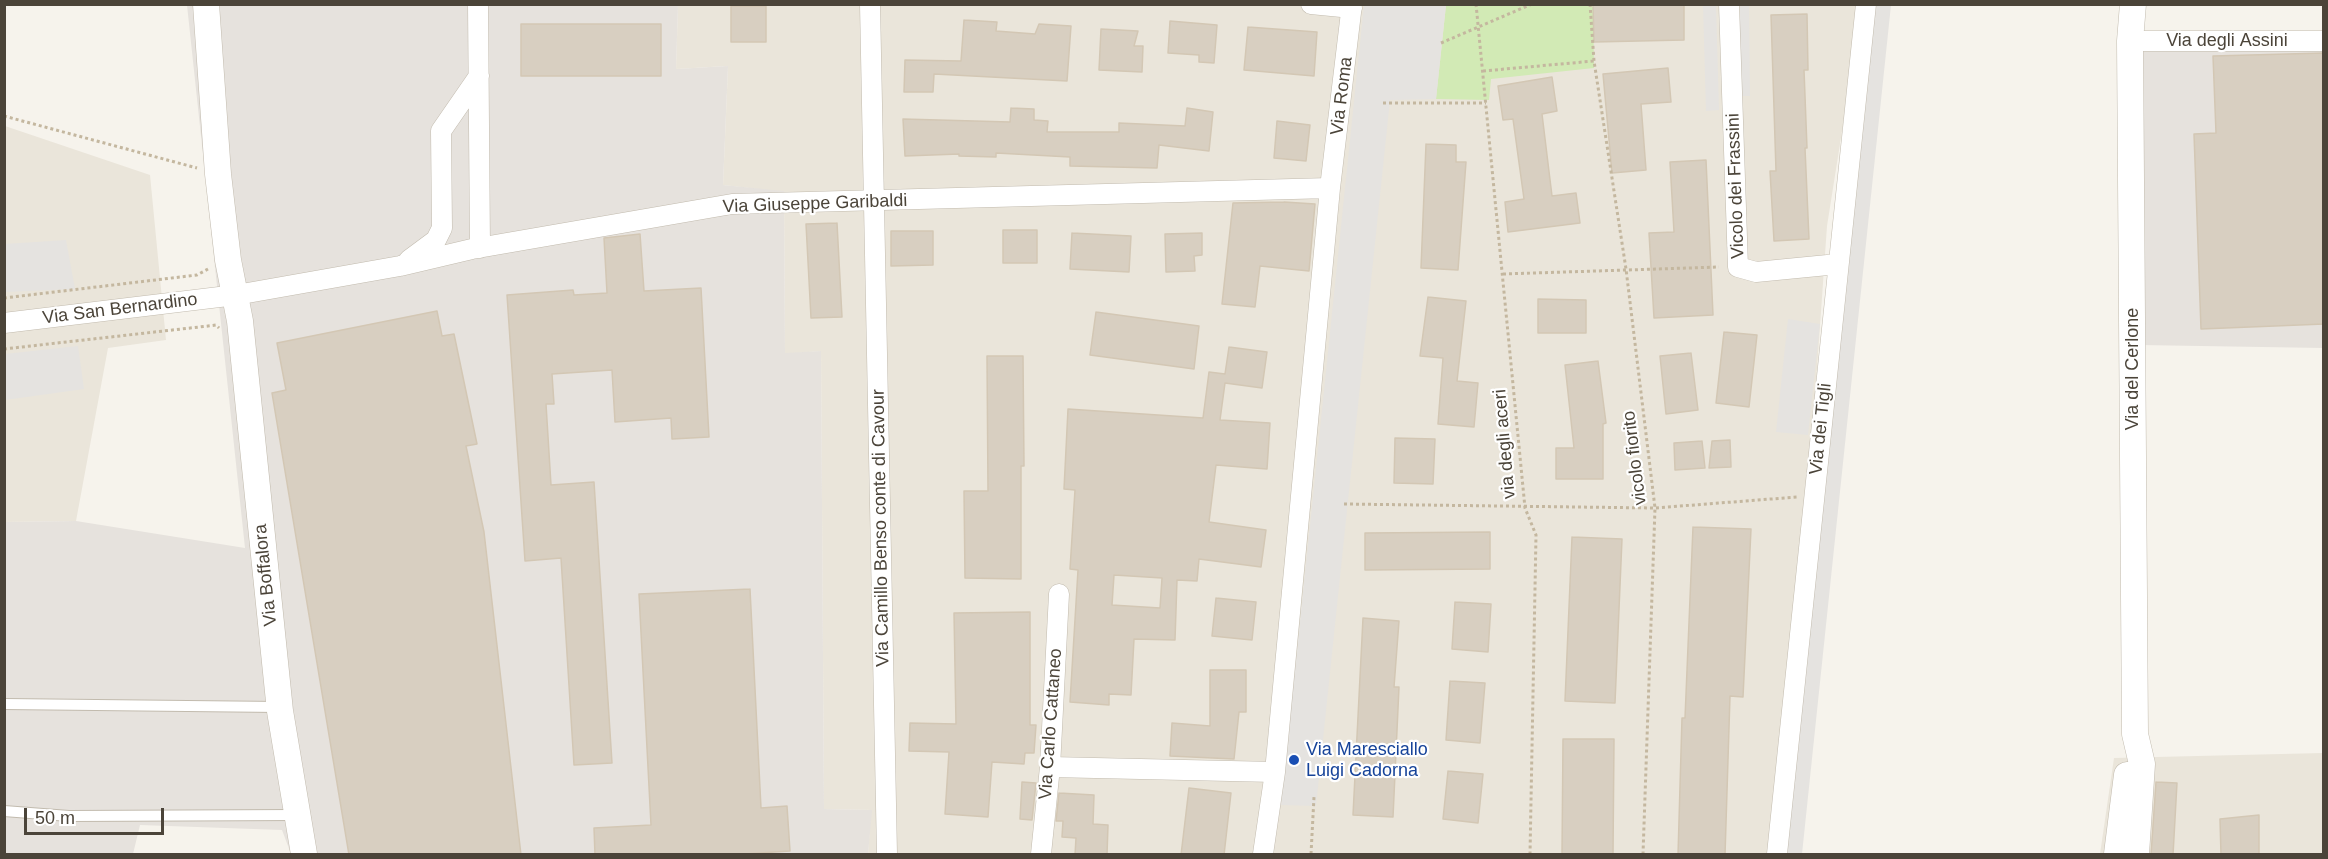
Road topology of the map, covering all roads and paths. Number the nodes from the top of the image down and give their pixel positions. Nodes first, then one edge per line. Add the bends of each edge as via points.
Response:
1 (206, 4) edge
2 (478, 4) edge
3 (870, 4) edge
4 (1311, 4) edge
5 (1476, 4) edge
6 (1532, 4) edge
7 (1590, 4) edge
8 (1729, 4) edge
9 (1866, 4) edge
10 (2133, 4) edge
11 (1352, 6) edge
12 (1479, 26) junction
13 (2130, 41) junction
14 (2324, 41) edge
15 (1442, 43) dead end
16 (1594, 61) junction
17 (1483, 71) junction
18 (479, 76) junction
19 (1383, 103) dead end
20 (1486, 103) junction
21 (4, 116) edge
22 (218, 174) junction
23 (1330, 188) junction
24 (876, 201) junction
25 (480, 248) junction
26 (228, 260) junction
27 (1838, 264) junction
28 (400, 266) junction
29 (1738, 267) junction
30 (1626, 269) junction
31 (1503, 274) junction
32 (236, 295) junction
33 (4, 298) edge
34 (4, 323) edge
35 (241, 342) junction
36 (4, 349) edge
37 (1814, 496) junction
38 (1344, 504) dead end
39 (1525, 508) junction
40 (1655, 508) junction
41 (1059, 594) dead end
42 (4, 704) edge
43 (280, 707) junction
44 (2136, 734) junction
45 (1050, 767) junction
46 (1275, 772) junction
47 (1314, 797) dead end
48 (4, 811) edge
49 (298, 815) junction
50 (304, 855) edge
51 (887, 855) edge
52 (1041, 855) edge
53 (1263, 855) edge
54 (1311, 855) edge
55 (1530, 855) edge
56 (1643, 855) edge
57 (1777, 855) edge
58 (2117, 855) edge
59 (2136, 855) edge

1 - 22 street, Via Boffalora
2 - 18 street
3 - 24 street, Via Camillo Benso conte di Cavour
4 - 11 street
5 - 12 path, via degli aceri
6 - 12 path
7 - 16 path, vicolo fiorito
8 - 29 street, Vicolo dei Frassini
9 - 27 street, Via dei Tigli
10 - 13 street, Via del Cerlone
11 - 23 street, Via Roma
12 - 15 path
12 - 17 path, via degli aceri
13 - 14 street, Via degli Assini
13 - 44 street, Via del Cerlone
16 - 17 path
16 - 30 path, vicolo fiorito
17 - 20 path, via degli aceri
18 - 25 street
18 - 28 street via 441,131 442,228 436,240
19 - 20 path
20 - 31 path, via degli aceri
21 - 22 path
22 - 26 street, Via Boffalora
23 - 24 street, Via Giuseppe Garibaldi
23 - 46 street
24 - 25 street, Via Giuseppe Garibaldi via 732,204
24 - 51 street, Via Camillo Benso conte di Cavour
25 - 28 street, Via Giuseppe Garibaldi
26 - 32 street, Via Boffalora
26 - 33 path via 211,261 208,270 197,275
27 - 29 street, Vicolo dei Frassini via 1756,272
27 - 37 street, Via dei Tigli
28 - 32 street, Via Giuseppe Garibaldi
29 - 30 path
30 - 31 path
30 - 40 path, vicolo fiorito
31 - 39 path, via degli aceri
32 - 34 street, Via San Bernardino
32 - 35 street, Via Boffalora
35 - 36 path via 225,342 216,325
35 - 43 street, Via Boffalora
37 - 40 path
37 - 57 street, Via dei Tigli
38 - 39 path
39 - 40 path
39 - 55 path, via degli aceri via 1536,536 1537,559
40 - 56 path, vicolo fiorito
41 - 45 street, Via Carlo Cattaneo
42 - 43 lane
43 - 49 street, Via Boffalora
44 - 58 street, Via del Cerlone via 2123,791
44 - 59 street, Via del Cerlone via 2142,764
45 - 46 street
45 - 52 street, Via Carlo Cattaneo
46 - 53 street
47 - 54 path
48 - 49 lane via 69,816
49 - 50 street, Via Boffalora

